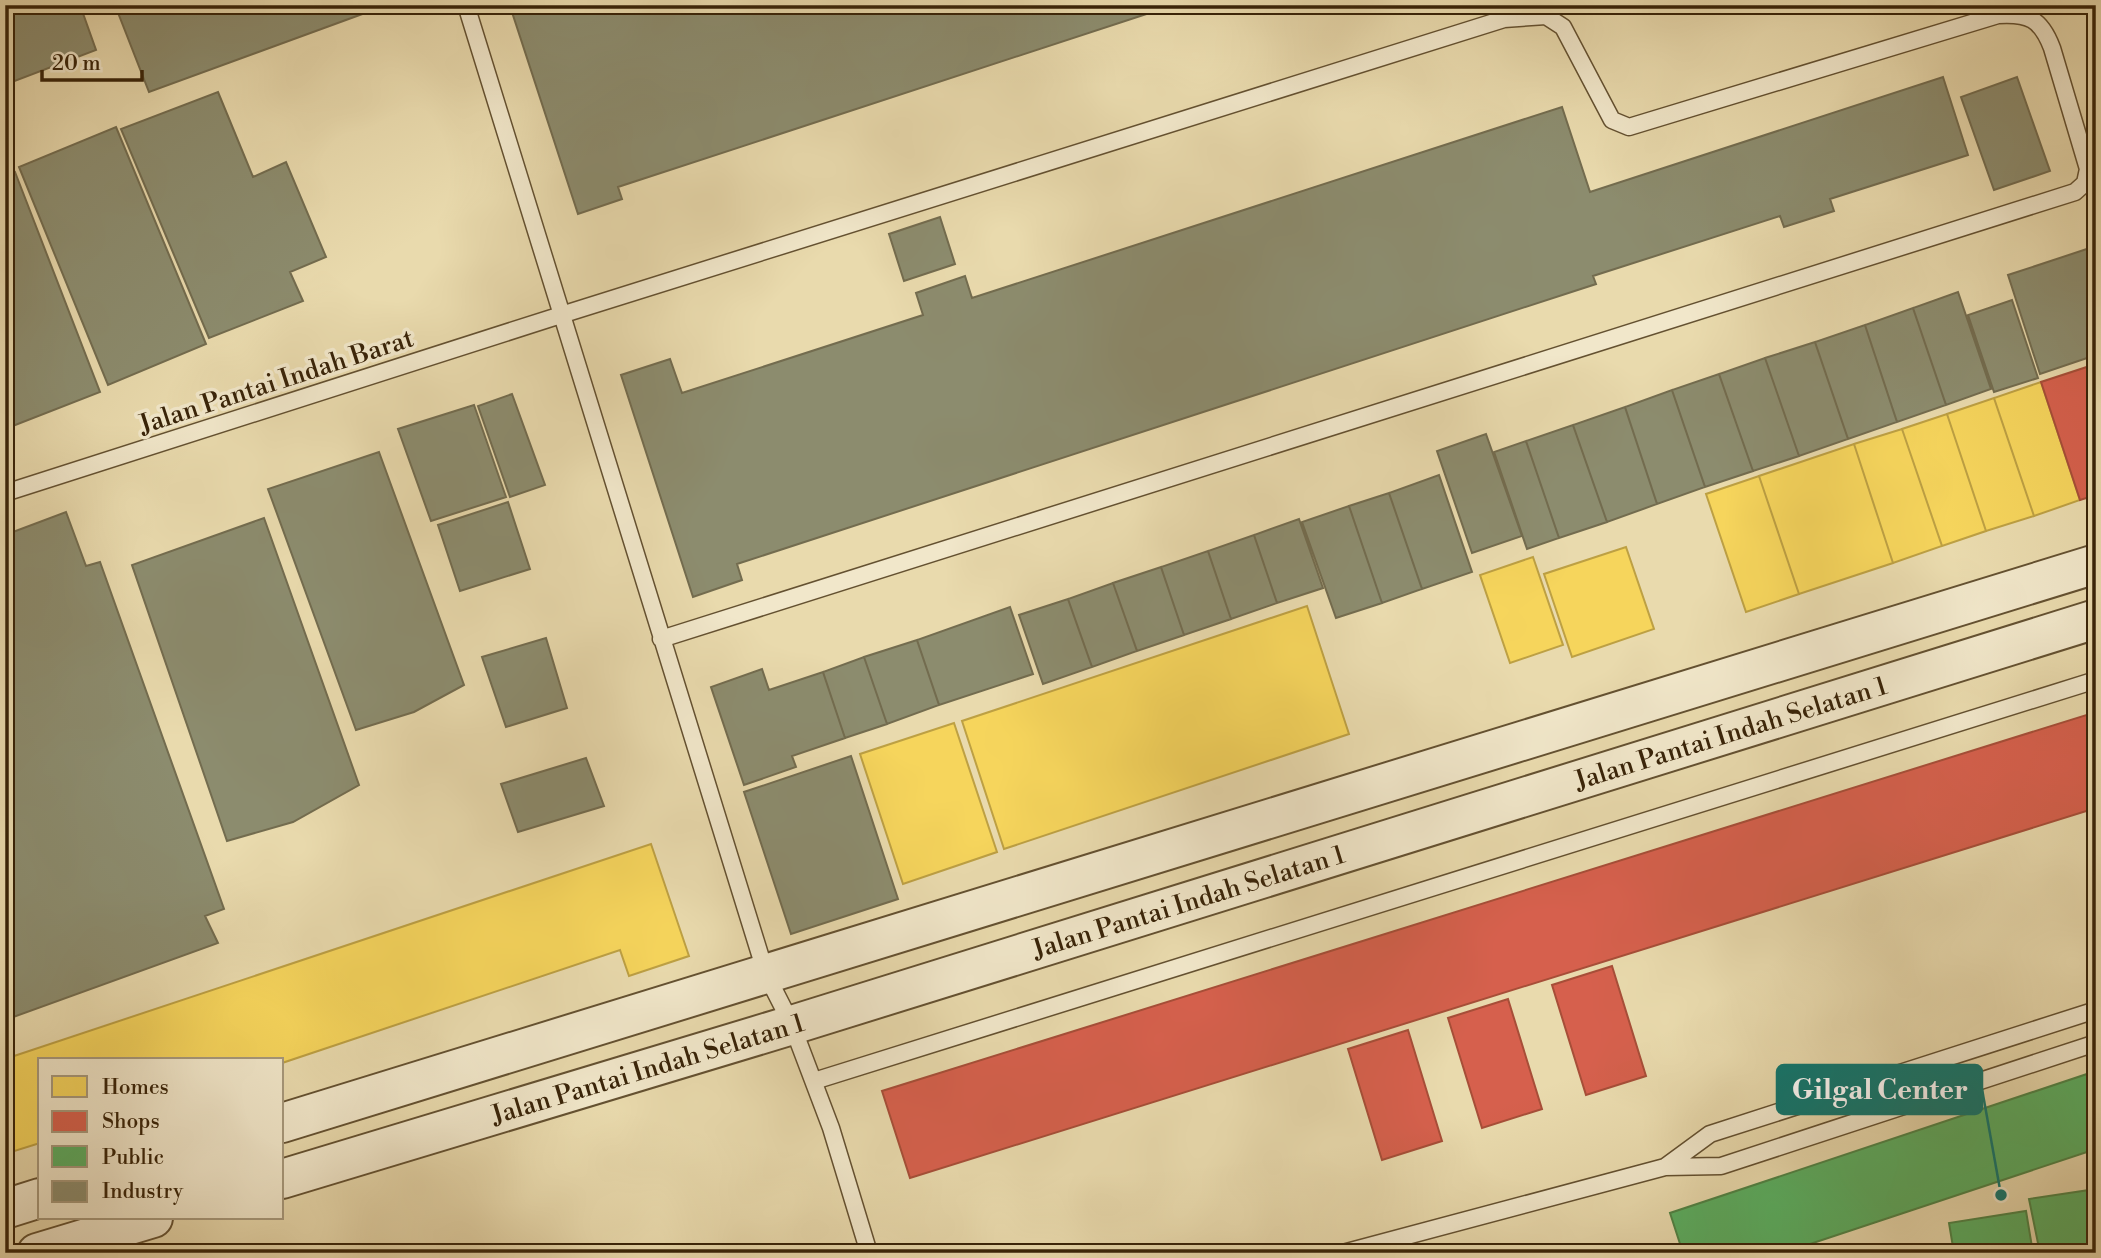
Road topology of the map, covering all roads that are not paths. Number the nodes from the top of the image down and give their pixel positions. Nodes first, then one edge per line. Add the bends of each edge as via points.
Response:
1 (466, 5) edge
2 (1998, 10) edge
3 (561, 315) junction
4 (5, 493) edge
5 (2096, 564) edge
6 (2096, 619) edge
7 (662, 639) junction
8 (2096, 680) edge
9 (766, 974) junction
10 (2096, 1010) edge
11 (792, 1025) junction
12 (2096, 1043) edge
13 (814, 1081) junction
14 (284, 1122) edge
15 (1665, 1167) junction
16 (284, 1178) edge
17 (38, 1199) edge
18 (5, 1209) edge
19 (146, 1220) edge
20 (37, 1253) edge
21 (869, 1253) edge
22 (1343, 1253) edge

1 - 3 lane
2 - 3 lane, Jalan Pantai Indah Barat via 1629,127 1612,120 1563,27 1546,16 1504,19
2 - 7 lane via 2032,19 2045,29 2088,169 2085,183 2075,192
3 - 4 lane, Jalan Pantai Indah Barat
3 - 7 lane
5 - 9 street, Jalan Pantai Indah Selatan 1
6 - 11 street, Jalan Pantai Indah Selatan 1
7 - 9 lane
8 - 13 lane
9 - 11 lane
9 - 14 street, Jalan Pantai Indah Selatan 1
10 - 15 lane via 1710,1134
11 - 13 lane
11 - 16 street, Jalan Pantai Indah Selatan 1
12 - 15 lane via 1721,1166
13 - 21 lane
15 - 22 lane
17 - 18 street
19 - 20 street

